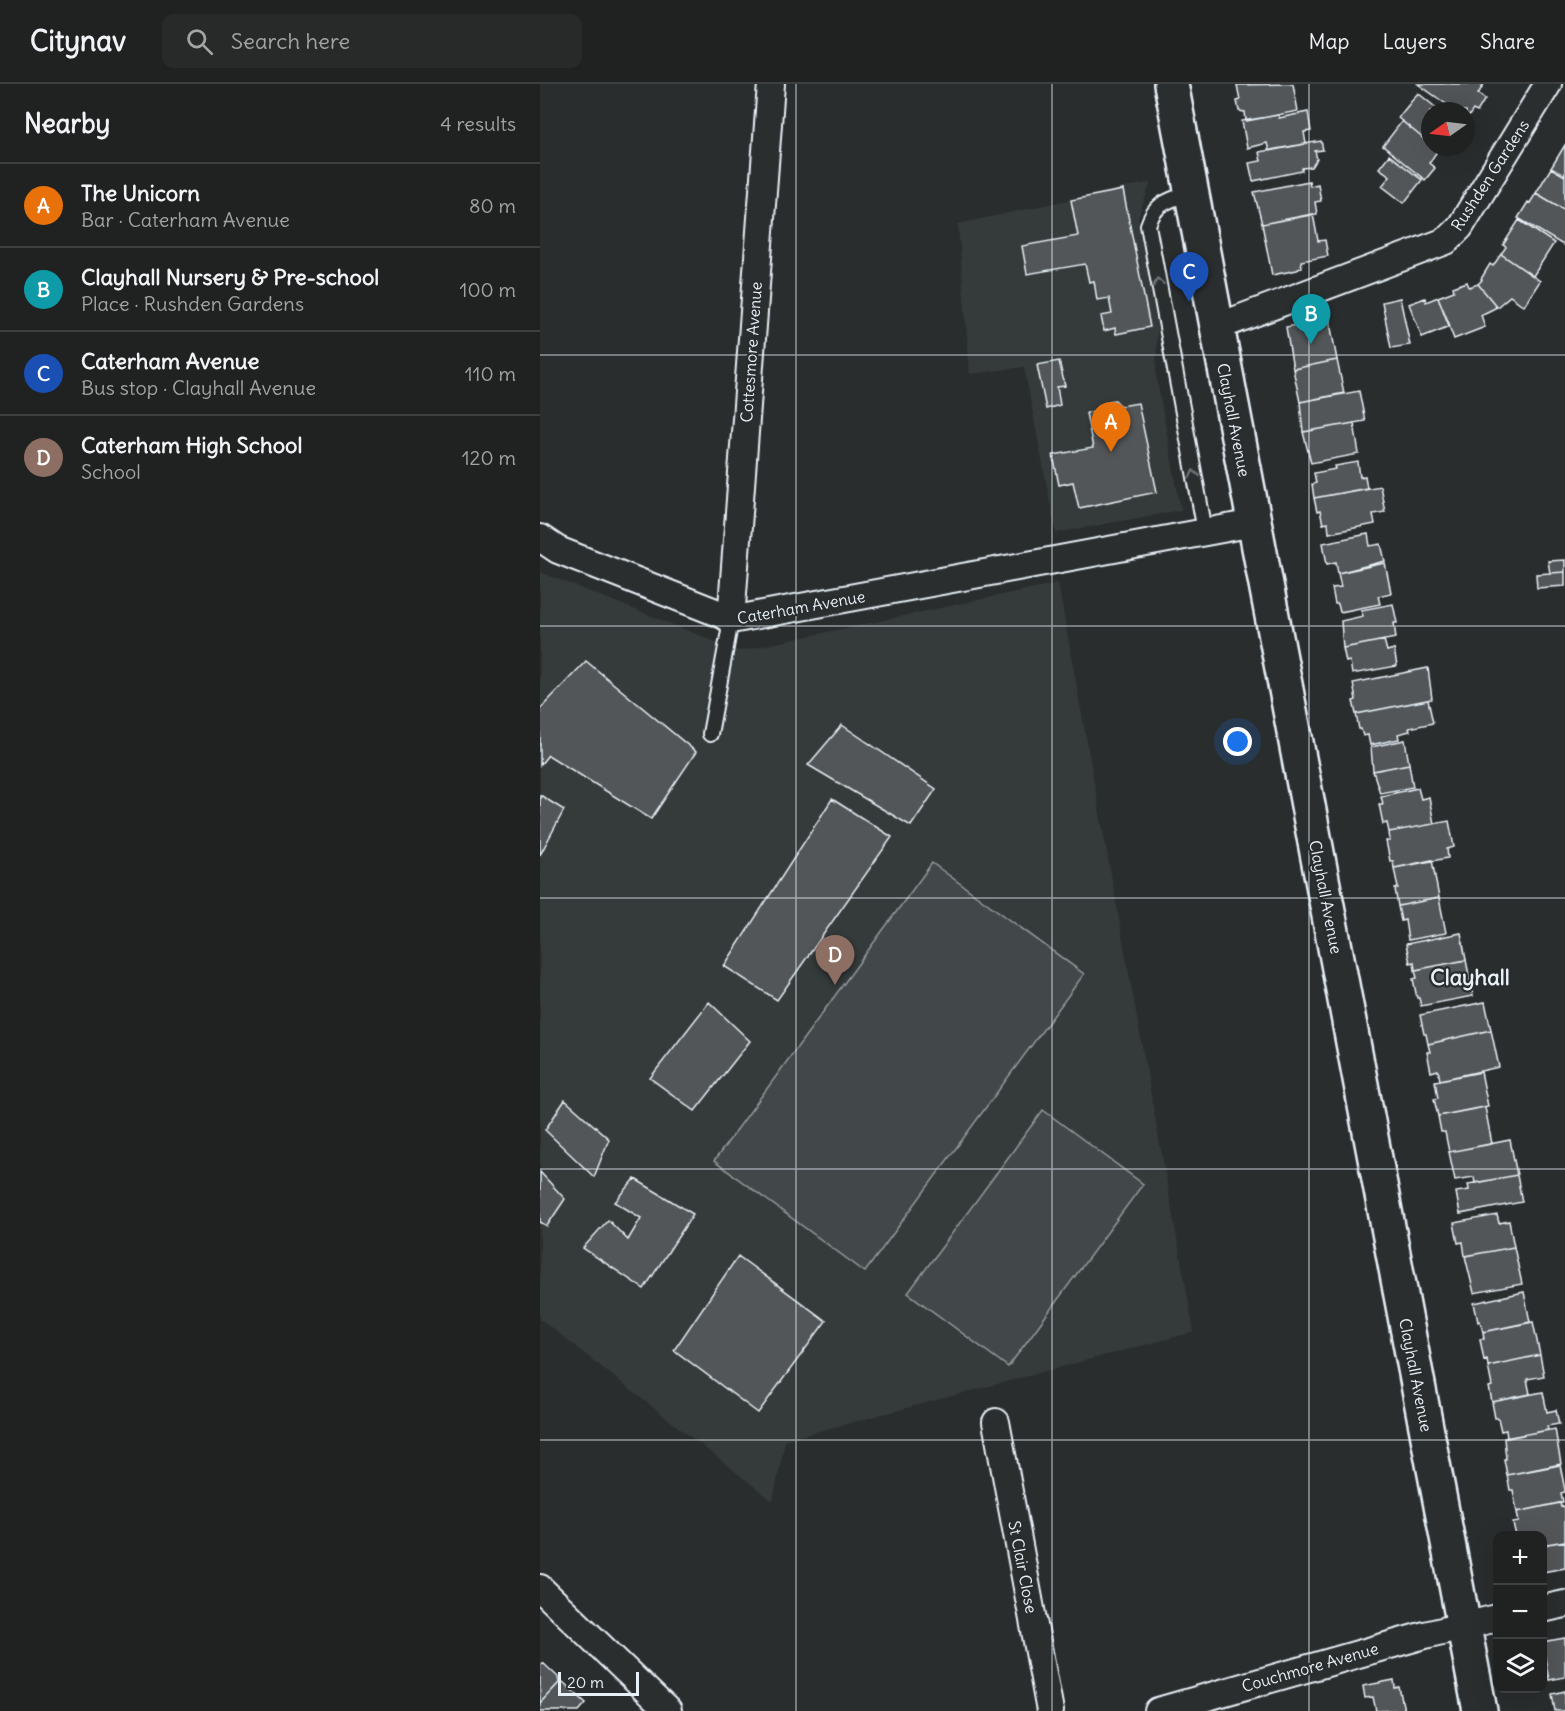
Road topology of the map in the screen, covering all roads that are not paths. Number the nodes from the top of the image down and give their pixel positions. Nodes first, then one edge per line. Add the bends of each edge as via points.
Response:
1 (771, 84) edge
2 (1171, 84) edge
3 (1548, 84) edge
4 (1191, 192) junction
5 (1217, 327) junction
6 (1254, 523) junction
7 (1205, 531) junction
8 (540, 538) edge
9 (731, 620) junction
10 (710, 734) dead end
11 (996, 1422) dead end
12 (540, 1588) edge
13 (1565, 1604) edge
14 (1547, 1608) edge
15 (1493, 1619) edge
16 (1463, 1626) junction
17 (668, 1711) edge
18 (1050, 1711) edge
19 (1158, 1711) edge
20 (1480, 1711) edge

1 - 9 street, Cottesmore Avenue
2 - 4 street, Clayhall Avenue
3 - 5 street, Rushden Gardens via 1460,227 1446,241
4 - 5 street, Clayhall Avenue
7 -> 4 lane via 1148,225 1152,213 1164,202
5 - 6 street, Clayhall Avenue
6 - 7 street, Caterham Avenue
6 - 16 street, Clayhall Avenue
7 - 9 street, Caterham Avenue
8 - 9 street, Caterham Avenue via 558,550
9 - 10 lane
11 - 18 street, St Clair Close
12 - 17 street
13 - 14 street
15 - 16 street, Couchmore Avenue
16 - 19 street, Couchmore Avenue
16 - 20 street, Clayhall Avenue

